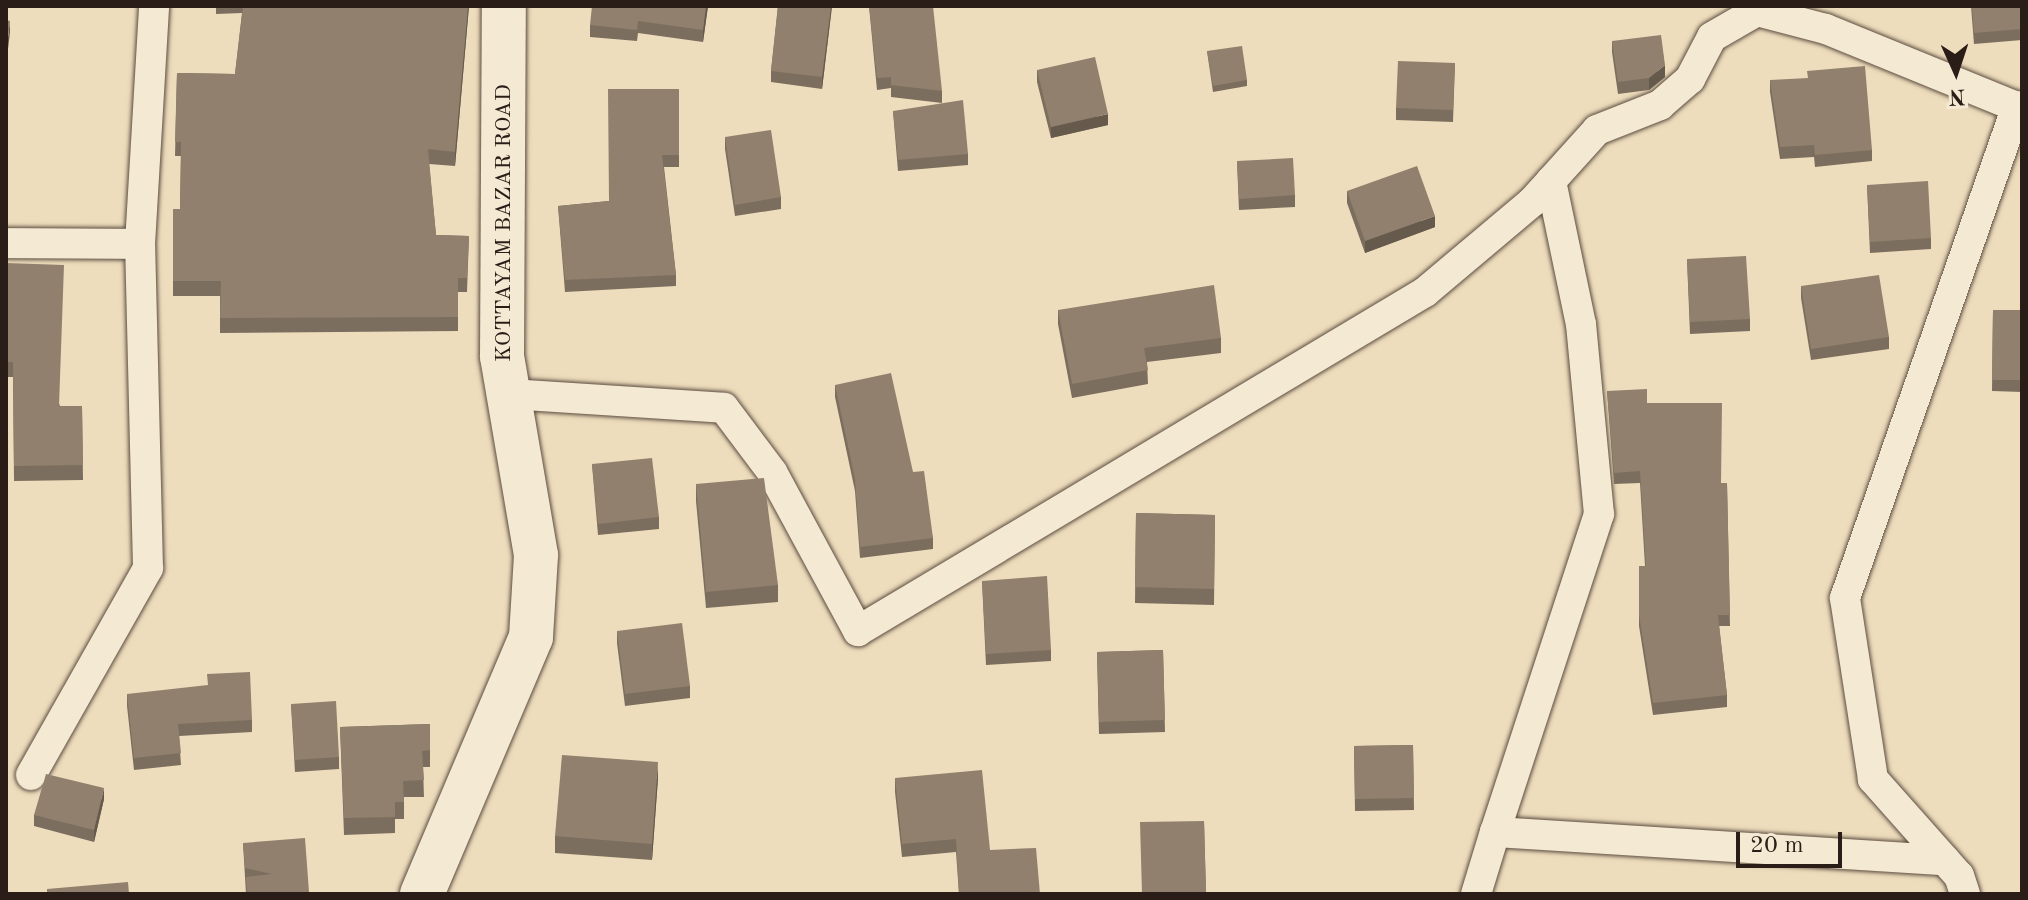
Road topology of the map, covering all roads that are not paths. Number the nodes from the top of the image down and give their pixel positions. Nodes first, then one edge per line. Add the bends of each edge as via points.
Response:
1 (154, 6) edge
2 (504, 6) edge
3 (1755, 8) edge
4 (2020, 107) edge
5 (1551, 181) junction
6 (6, 243) edge
7 (140, 244) junction
8 (509, 394) junction
9 (31, 775) dead end
10 (1495, 832) junction
11 (1945, 860) junction
12 (422, 894) edge
13 (1476, 894) edge
14 (1965, 894) edge

1 - 7 street
2 - 8 main road, KOTTAYAM BAZAR ROAD via 502,357
3 - 4 street via 1826,29
3 - 5 street via 1712,37 1690,79 1660,105 1597,130
4 - 11 street via 1845,598 1873,779
5 - 8 street via 1425,292 858,631 772,472 724,408
5 - 10 street via 1581,324 1599,514
6 - 7 street
7 - 9 street via 148,568
8 - 12 main road, KOTTAYAM BAZAR ROAD via 536,555 531,637
10 - 11 street
10 - 13 street
11 - 14 street

